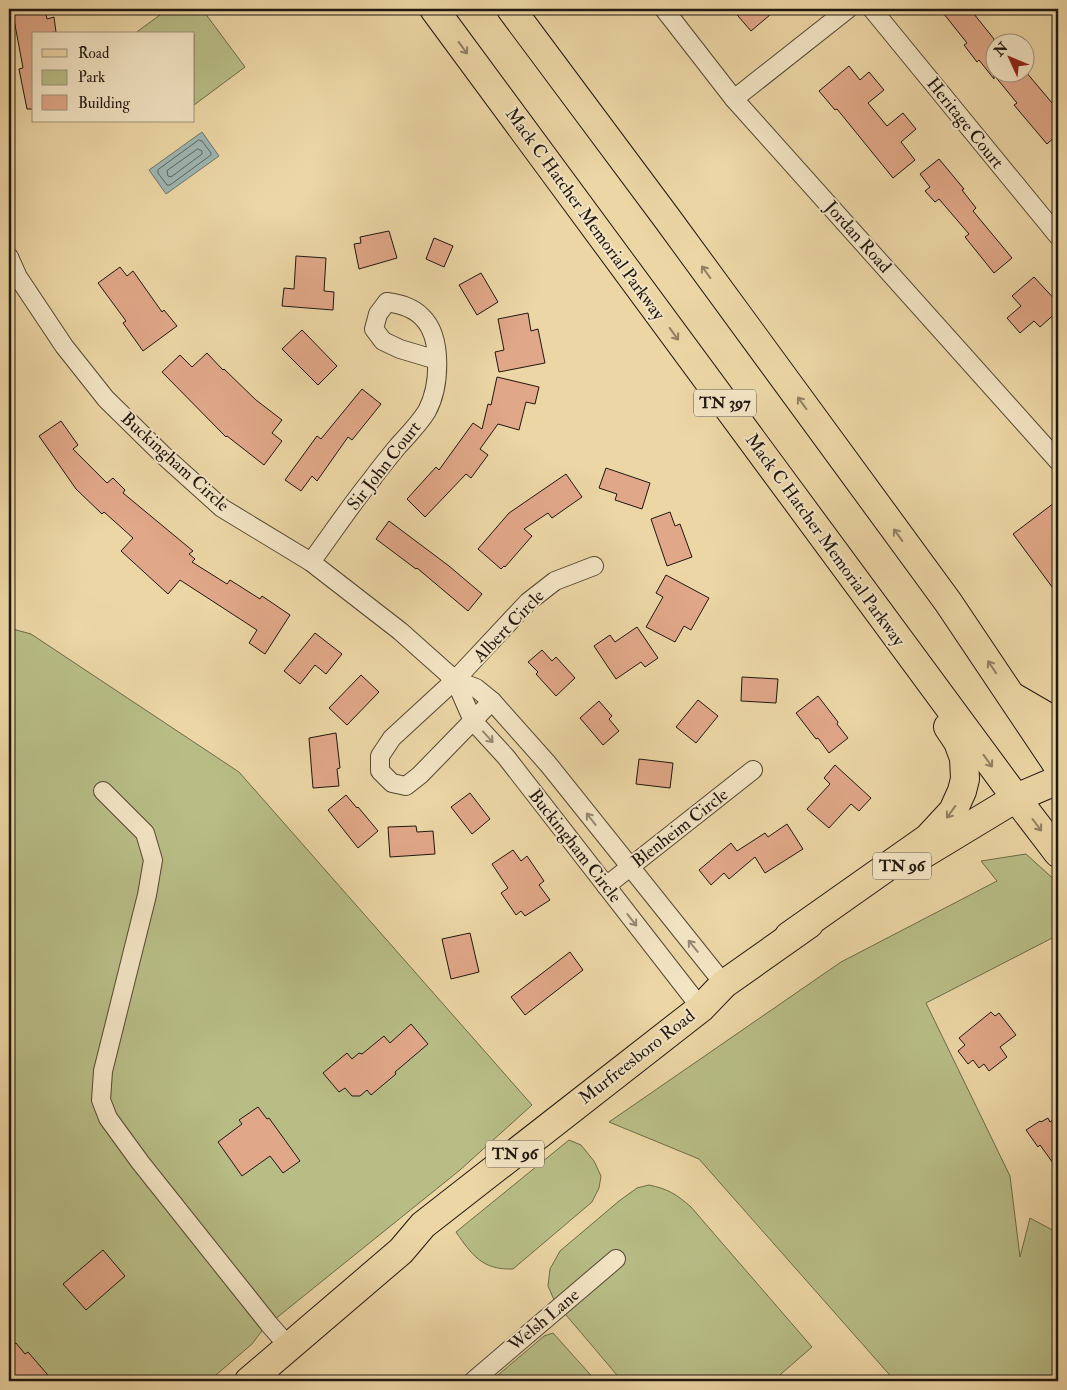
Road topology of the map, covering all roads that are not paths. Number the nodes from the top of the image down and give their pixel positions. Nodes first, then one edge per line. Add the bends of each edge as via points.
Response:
1 (434, 9) edge
2 (511, 9) edge
3 (664, 9) edge
4 (848, 9) edge
5 (872, 9) edge
6 (734, 99) junction
7 (1058, 236) edge
8 (9, 257) edge
9 (13, 280) edge
10 (437, 360) dead end
11 (1058, 460) edge
12 (830, 546) junction
13 (310, 562) junction
14 (594, 566) dead end
15 (456, 680) junction
16 (1013, 697) junction
17 (492, 701) junction
18 (1058, 720) edge
19 (473, 721) junction
20 (1058, 766) edge
21 (753, 770) dead end
22 (1058, 780) edge
23 (103, 790) dead end
24 (1016, 798) junction
25 (1058, 853) edge
26 (630, 868) junction
27 (606, 886) junction
28 (789, 936) junction
29 (724, 984) junction
30 (701, 1008) junction
31 (616, 1259) dead end
32 (290, 1347) junction
33 (249, 1381) edge
34 (472, 1381) edge

1 -> 12 main road, Mack C Hatcher Memorial Parkway / TN 397
16 -> 2 main road via 936,586
3 - 6 street, Jordan Road
4 - 6 street
5 - 7 street, Heritage Court
6 - 11 street, Jordan Road
8 - 9 street, Buckingham Circle
9 - 13 street, Buckingham Circle via 100,391 162,454 222,508
10 - 13 street, Sir John Court via 435,388 428,410 366,485
12 -> 24 main road, Mack C Hatcher Memorial Parkway / TN 397
12 -> 28 main road via 834,573 958,742 964,758 965,779 953,811 928,838
13 - 15 street, Buckingham Circle via 400,631
14 - 15 street, Albert Circle via 555,581 528,602
15 - 17 street, Buckingham Circle via 476,688
15 - 19 street, Buckingham Circle
15 - 19 street, Albert Circle via 392,738 380,756 380,771 392,783 406,786 420,776
16 - 18 main road
16 - 20 main road
17 - 19 street
26 -> 17 street, Buckingham Circle via 548,764
19 -> 27 street, Buckingham Circle via 506,757
21 - 26 street, Blenheim Circle
22 - 24 main road, Murfreesboro Road / TN 96
23 - 32 street via 145,833 153,860 103,1071 101,1100 108,1118 140,1162
24 -> 25 main road, Mack C Hatcher Memorial Parkway / TN 397
24 - 28 main road, Murfreesboro Road / TN 96
26 - 27 street, Blenheim Circle
29 -> 26 street, Buckingham Circle
27 -> 30 street, Buckingham Circle
28 - 29 main road, Murfreesboro Road / TN 96
29 - 30 main road, Murfreesboro Road / TN 96
30 - 32 main road, Murfreesboro Road / TN 96 via 423,1226 401,1251
31 - 34 street, Welsh Lane
32 - 33 main road, Murfreesboro Road / TN 96

